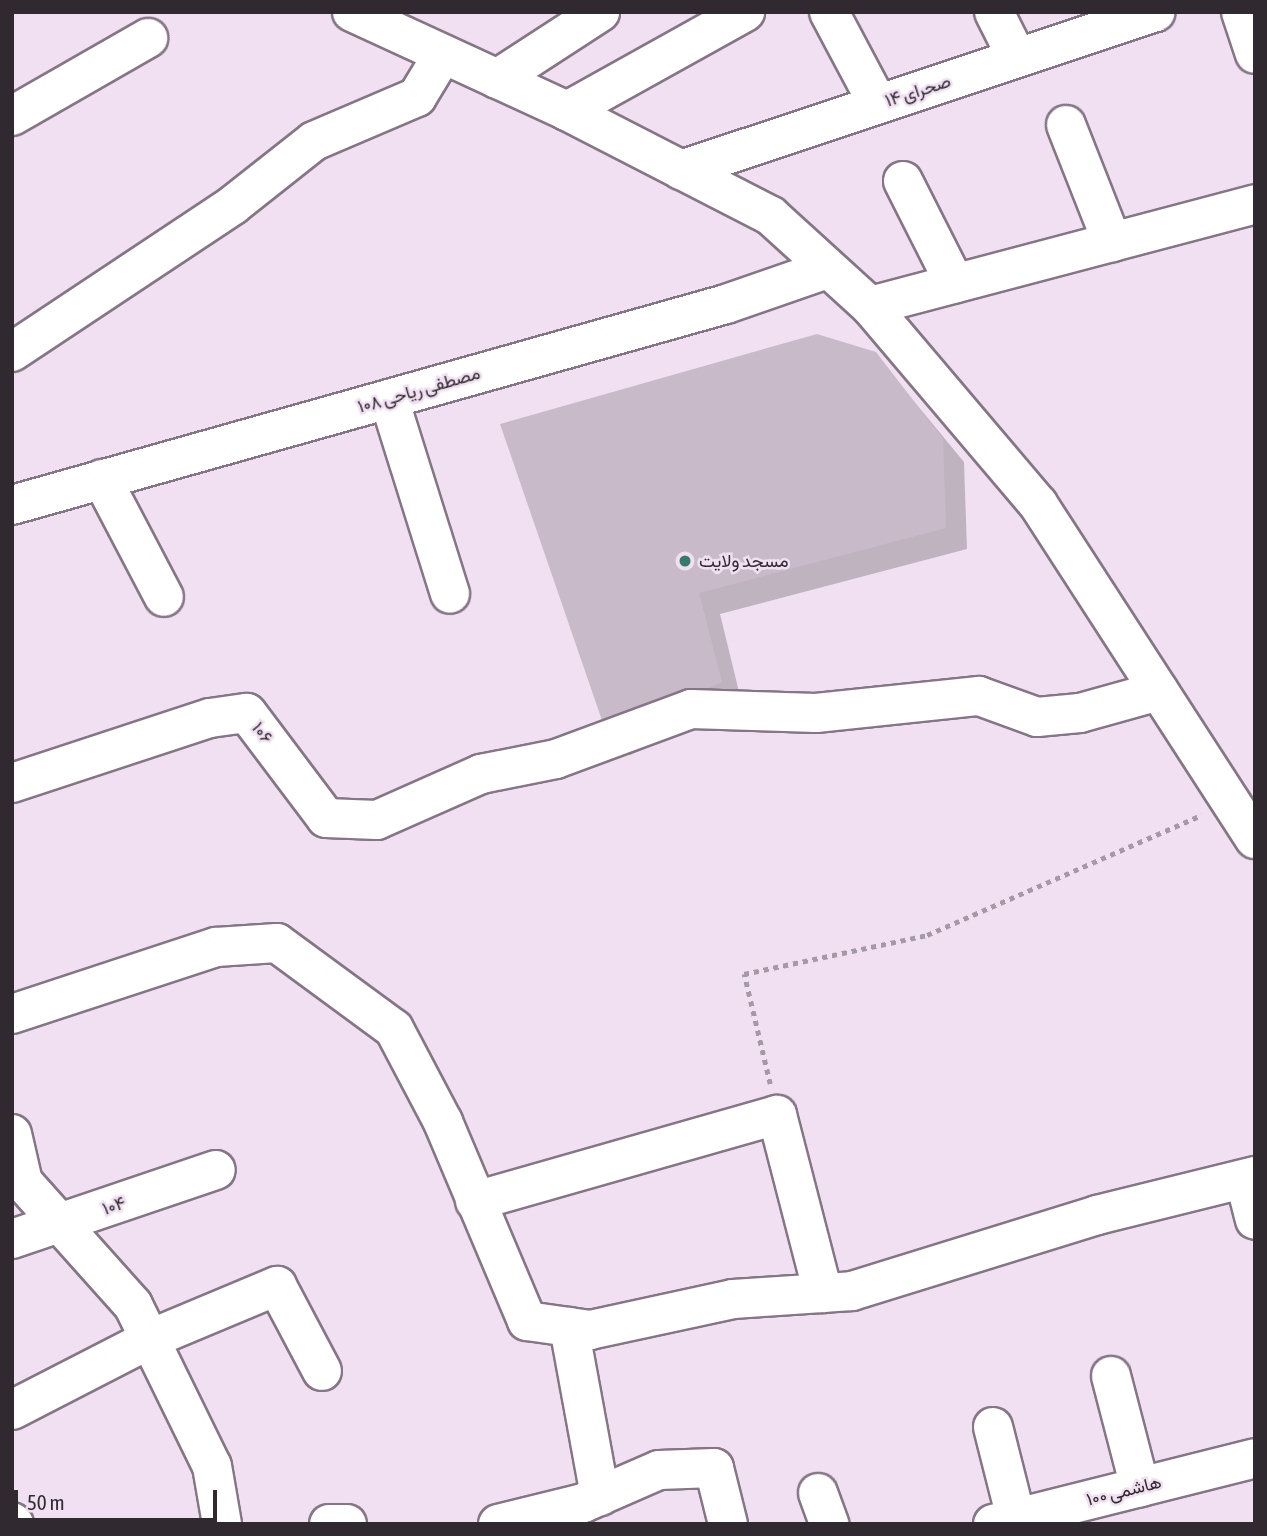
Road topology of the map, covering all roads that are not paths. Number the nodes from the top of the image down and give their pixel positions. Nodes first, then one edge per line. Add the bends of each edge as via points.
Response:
1 (352, 12) edge
2 (600, 12) edge
3 (745, 12) edge
4 (829, 12) edge
5 (994, 12) edge
6 (1155, 12) edge
7 (1241, 12) edge
8 (148, 38) dead end
9 (443, 54) junction
10 (1255, 54) edge
11 (1017, 58) junction
12 (497, 79) junction
13 (878, 104) junction
14 (567, 111) junction
15 (12, 116) edge
16 (1066, 125) dead end
17 (681, 170) junction
18 (903, 181) dead end
19 (1255, 204) edge
20 (1112, 242) junction
21 (824, 270) junction
22 (955, 284) junction
23 (870, 306) junction
24 (12, 352) edge
25 (389, 398) junction
26 (102, 479) junction
27 (12, 505) edge
28 (450, 594) dead end
29 (164, 597) dead end
30 (1159, 691) junction
31 (12, 783) edge
32 (1255, 839) edge
33 (12, 1014) edge
34 (12, 1134) edge
35 (216, 1170) dead end
36 (1250, 1178) edge
37 (475, 1200) junction
38 (1255, 1220) edge
39 (61, 1224) junction
40 (12, 1239) edge
41 (823, 1293) junction
42 (569, 1327) junction
43 (150, 1339) junction
44 (322, 1371) dead end
45 (1111, 1376) dead end
46 (12, 1410) edge
47 (993, 1427) dead end
48 (1255, 1458) edge
49 (1140, 1487) junction
50 (600, 1496) junction
51 (1004, 1521) edge
52 (222, 1524) edge
53 (329, 1524) edge
54 (347, 1524) edge
55 (498, 1524) edge
56 (728, 1524) edge

1 - 9 street
2 - 12 street
3 - 14 street
4 - 13 street
5 - 11 street
6 - 11 street, صحرای ۱۴
7 - 10 street
8 - 15 street
9 - 12 street
9 - 24 street via 417,97 314,141 233,205
11 - 13 street, صحرای ۱۴
12 - 14 street
13 - 17 street, صحرای ۱۴
14 - 17 street
16 - 20 street
17 - 21 street via 771,216
18 - 22 street
19 - 20 street
20 - 22 street
21 - 23 street
21 - 25 street, مصطفی ریاحی ۱۰۸
22 - 23 street
23 - 30 street via 1038,505
25 - 26 street, مصطفی ریاحی ۱۰۸
25 - 28 street
26 - 27 street, مصطفی ریاحی ۱۰۸
26 - 29 street
30 - 31 street, ۱۰۶ via 1080,713 1037,717 979,696 816,713 691,709 556,759 481,774 377,820 326,818 247,713 210,718
30 - 32 street
33 - 37 street via 216,947 277,943 394,1029
34 - 39 street via 23,1182
35 - 39 street, ۱۰۴
36 - 38 street
36 - 41 street via 1097,1215 852,1291
37 - 41 street via 777,1115
37 - 42 street via 527,1321
39 - 40 street, ۱۰۴
39 - 43 street via 133,1305
41 - 42 street via 733,1299 590,1330
42 - 50 street
43 - 44 street via 277,1286
43 - 46 street
43 - 52 street via 212,1466
45 - 49 street
47 - 51 street
48 - 49 street, هاشمی ۱۰۰
49 - 51 street, هاشمی ۱۰۰
50 - 55 street
50 - 56 street via 659,1470 714,1468
53 - 54 street

